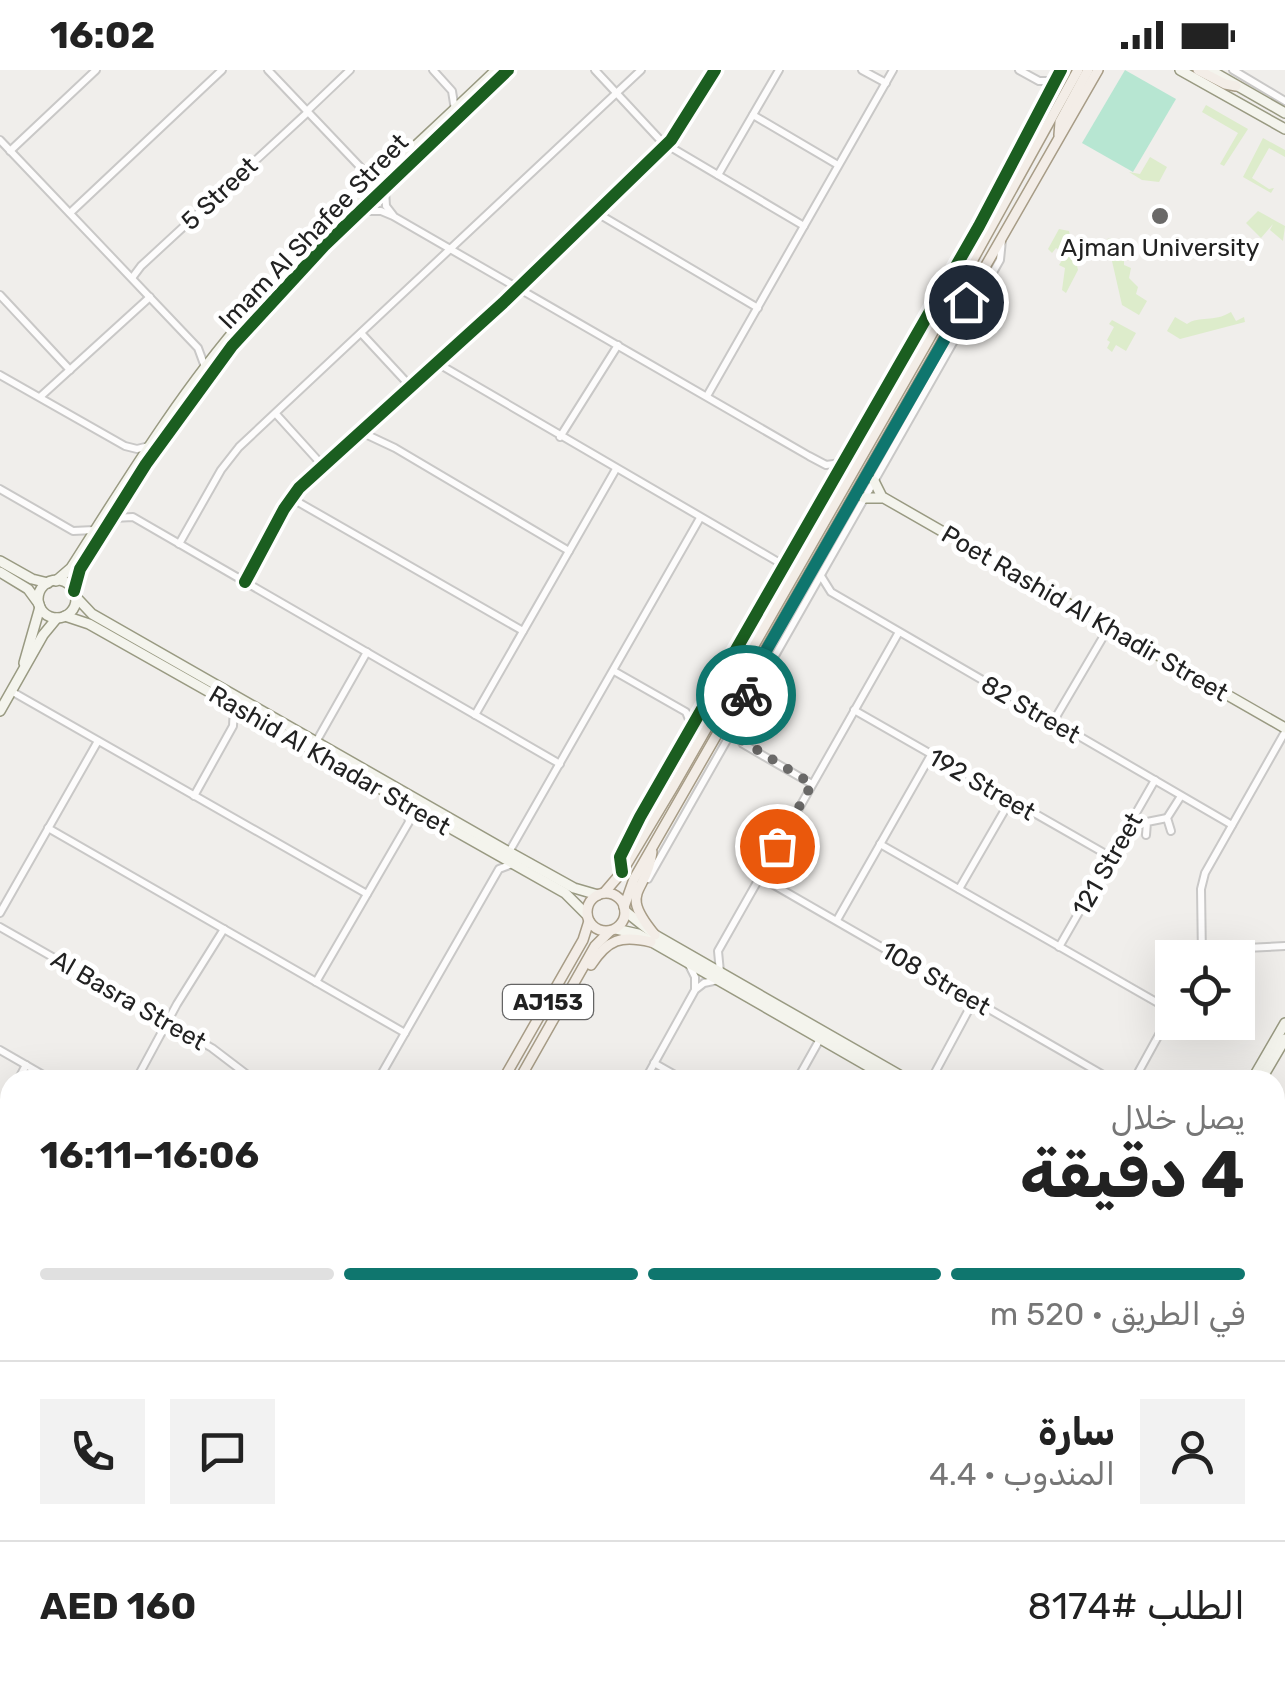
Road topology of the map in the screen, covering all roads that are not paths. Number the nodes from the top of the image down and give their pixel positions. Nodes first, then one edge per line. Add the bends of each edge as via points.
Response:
1 (96, 70) edge
2 (222, 70) edge
3 (268, 70) edge
4 (350, 70) edge
5 (433, 70) edge
6 (496, 70) edge
7 (508, 70) edge
8 (595, 70) edge
9 (641, 70) edge
10 (715, 70) edge
11 (779, 70) edge
12 (862, 70) edge
13 (893, 70) edge
14 (1020, 70) edge
15 (1061, 70) edge
16 (1078, 70) edge
17 (1180, 70) edge
18 (1198, 70) edge
19 (1210, 70) edge
20 (1233, 70) edge
21 (1096, 71) edge
22 (1055, 80) junction
23 (886, 84) junction
24 (1236, 86) junction
25 (449, 88) junction
26 (1214, 90) junction
27 (616, 93) junction
28 (472, 94) junction
29 (1285, 101) edge
30 (1223, 107) dead end
31 (306, 110) junction
32 (455, 110) junction
33 (1285, 114) edge
34 (753, 115) junction
35 (1285, 129) edge
36 (1270, 132) dead end
37 (0, 140) edge
38 (666, 144) junction
39 (393, 146) dead end
40 (10, 151) junction
41 (839, 165) junction
42 (1023, 166) junction
43 (365, 172) junction
44 (718, 176) junction
45 (1004, 176) junction
46 (387, 178) junction
47 (370, 191) junction
48 (360, 211) junction
49 (596, 212) junction
50 (70, 214) junction
51 (394, 216) junction
52 (804, 226) junction
53 (978, 226) junction
54 (1002, 239) junction
55 (981, 245) junction
56 (451, 249) junction
57 (130, 276) junction
58 (518, 287) junction
59 (0, 295) edge
60 (148, 296) junction
61 (758, 308) junction
62 (362, 334) junction
63 (928, 341) junction
64 (617, 344) junction
65 (198, 348) junction
66 (218, 350) junction
67 (906, 354) junction
68 (437, 363) junction
69 (205, 367) junction
70 (72, 369) junction
71 (0, 375) edge
72 (411, 386) junction
73 (884, 392) junction
74 (707, 396) junction
75 (42, 399) junction
76 (276, 414) junction
77 (884, 416) junction
78 (363, 430) junction
79 (562, 438) junction
80 (125, 446) junction
81 (149, 446) junction
82 (864, 451) junction
83 (844, 462) junction
84 (826, 464) junction
85 (137, 466) junction
86 (324, 466) junction
87 (616, 469) junction
88 (874, 481) junction
89 (833, 482) junction
90 (0, 489) edge
91 (291, 498) junction
92 (864, 498) junction
93 (884, 498) junction
94 (125, 500) junction
95 (113, 518) junction
96 (133, 518) junction
97 (700, 518) junction
98 (844, 525) junction
99 (94, 530) junction
100 (74, 531) junction
101 (179, 544) junction
102 (83, 549) junction
103 (570, 549) junction
104 (0, 561) edge
105 (785, 566) junction
106 (0, 572) edge
107 (820, 574) junction
108 (778, 578) junction
109 (52, 582) junction
110 (245, 582) junction
111 (831, 592) junction
112 (75, 594) junction
113 (810, 594) junction
114 (40, 605) junction
115 (776, 606) junction
116 (61, 617) junction
117 (1107, 626) junction
118 (524, 630) junction
119 (899, 632) junction
120 (367, 652) junction
121 (614, 671) junction
122 (20, 676) junction
123 (734, 679) junction
124 (714, 688) junction
125 (744, 689) junction
126 (11, 691) junction
127 (749, 700) junction
128 (234, 706) junction
129 (703, 708) junction
130 (854, 710) junction
131 (0, 711) edge
132 (686, 712) junction
133 (475, 715) junction
134 (252, 716) junction
135 (1052, 721) junction
136 (233, 726) junction
137 (692, 728) junction
138 (733, 728) junction
139 (1285, 730) edge
140 (98, 741) junction
141 (316, 742) junction
142 (723, 744) junction
143 (743, 744) junction
144 (931, 755) junction
145 (714, 758) junction
146 (560, 764) junction
147 (702, 764) junction
148 (670, 767) junction
149 (1154, 780) junction
150 (812, 784) junction
151 (673, 786) junction
152 (194, 796) junction
153 (1181, 796) junction
154 (1010, 801) junction
155 (406, 803) junction
156 (661, 806) junction
157 (427, 816) junction
158 (640, 817) junction
159 (1168, 818) junction
160 (408, 822) junction
161 (1232, 825) junction
162 (48, 828) junction
163 (1170, 831) dead end
164 (1146, 836) dead end
165 (880, 844) junction
166 (652, 848) junction
167 (509, 852) junction
168 (493, 853) junction
169 (1111, 857) junction
170 (512, 864) junction
171 (622, 872) junction
172 (496, 874) junction
173 (760, 877) junction
174 (960, 889) junction
175 (564, 893) junction
176 (367, 894) junction
177 (601, 894) junction
178 (549, 900) dead end
179 (635, 902) junction
180 (625, 909) junction
181 (0, 913) edge
182 (588, 918) junction
183 (836, 920) junction
184 (0, 927) edge
185 (222, 928) junction
186 (613, 930) junction
187 (653, 938) junction
188 (1203, 940) edge
189 (1285, 946) edge
190 (1059, 947) junction
191 (1255, 949) edge
192 (718, 951) junction
193 (700, 960) junction
194 (687, 962) junction
195 (719, 976) junction
196 (316, 982) junction
197 (576, 982) junction
198 (695, 990) junction
199 (974, 1000) junction
200 (1155, 1001) edge
201 (168, 1023) junction
202 (1285, 1023) edge
203 (404, 1033) junction
204 (820, 1039) junction
205 (1156, 1040) edge
206 (1285, 1040) edge
207 (0, 1050) edge
208 (654, 1063) junction
209 (28, 1066) junction
210 (26, 1070) edge
211 (35, 1070) edge
212 (142, 1070) edge
213 (242, 1070) edge
214 (384, 1070) edge
215 (509, 1070) edge
216 (525, 1070) edge
217 (650, 1070) edge
218 (666, 1070) edge
219 (802, 1070) edge
220 (874, 1070) edge
221 (890, 1070) edge
222 (936, 1070) edge
223 (1095, 1070) edge
224 (1140, 1070) edge
225 (1258, 1070) edge
226 (1268, 1070) edge

1 - 40 street
2 - 50 street
3 - 31 street
4 - 31 street, 5 Street
5 - 25 street
6 - 28 street, Imam Al Shafee Street
7 - 46 street, Imam Al Shafee Street
8 - 27 street
9 - 27 street
10 - 38 street
11 - 34 street
12 - 23 street
13 - 23 street
14 - 22 street via 1042,82
15 - 22 street
16 - 42 main road
17 - 26 street
18 - 24 main road
19 - 24 street
20 - 29 street
21 - 54 main road
22 - 45 street
23 - 41 street
24 - 33 street
25 - 28 street
25 - 32 street
26 - 30 street
26 - 35 street
27 - 38 street
27 - 56 street
28 - 32 street, Imam Al Shafee Street
31 - 43 street
31 - 57 street, 5 Street
32 - 46 street, Imam Al Shafee Street
34 - 41 street
34 - 44 street
35 - 36 street
37 - 40 street
38 - 44 street
38 - 49 street
39 - 46 street
40 - 50 street
41 - 52 street
42 - 45 main road
42 - 55 main road
43 - 46 street
43 - 47 street
44 - 52 street
45 - 53 street
46 - 47 street, Imam Al Shafee Street
46 - 48 street, Imam Al Shafee Street
46 - 51 street via 386,206
47 - 66 street, Imam Al Shafee Street
48 - 51 street
48 - 94 street, Imam Al Shafee Street via 223,357
49 - 58 street
49 - 61 street
50 - 57 street
51 - 56 street
52 - 61 street
53 - 55 main road
53 - 67 street
54 - 88 street via 1000,260
54 - 98 main road
55 - 63 main road
56 - 58 street
56 - 62 street
57 - 60 street
58 - 64 street
58 - 68 street
59 - 70 street
60 - 65 street
60 - 70 street
61 - 74 street
62 - 72 street
62 - 76 street
63 - 67 main road
63 - 77 main road
64 - 74 street
64 - 79 street
65 - 66 street
65 - 69 street
66 - 69 street, Imam Al Shafee Street
67 - 73 street
68 - 72 street
68 - 79 street
69 - 81 street, Imam Al Shafee Street
70 - 75 street
71 - 75 street
72 - 78 street
73 - 77 main road
73 - 83 street
74 - 84 street
75 - 80 street
76 - 86 street
76 - 101 street via 226,462
77 - 82 main road
78 - 86 street
78 - 103 street
79 - 87 street
80 - 81 street
80 - 85 street
81 - 85 street, Imam Al Shafee Street
82 - 83 main road
82 - 115 main road
83 - 84 street
83 - 89 street
84 - 89 street
85 - 99 street, Imam Al Shafee Street
86 - 91 street
87 - 97 street
87 - 103 street
88 - 92 street
88 - 93 street, Poet Rashid Al Khadir Street
89 - 105 street
90 - 100 street
91 - 110 street
91 - 118 street
92 - 93 street, Poet Rashid Al Khadir Street
92 - 98 street
93 - 117 street, Poet Rashid Al Khadir Street
94 - 95 street, Imam Al Shafee Street
94 - 96 street
95 - 96 street
95 - 112 street, Imam Al Shafee Street via 78,573
96 - 101 street
97 - 105 street
97 - 121 street
98 - 107 street
98 - 125 main road
99 - 100 street
99 - 102 street, Imam Al Shafee Street
100 - 102 street
101 - 110 street
102 - 109 street, Imam Al Shafee Street
103 - 118 street
104 - 109 street
105 - 108 street
106 - 114 street
107 - 111 street, 82 Street
107 - 113 street
108 - 115 main road
108 - 124 street
109 - 112 street via 66,583
109 - 114 street via 41,590
110 - 120 street
111 - 113 street
111 - 119 street, 82 Street
112 - 116 street via 72,610
112 - 141 street, Rashid Al Khadar Street via 92,614
113 - 127 street
114 - 116 street via 45,614
114 - 122 street
115 - 123 main road
116 - 122 street
116 - 128 street, Rashid Al Khadar Street via 89,624
117 - 135 street
117 - 139 street, Poet Rashid Al Khadir Street
118 - 133 street
119 - 130 street
119 - 135 street, 82 Street
120 - 133 street
120 - 141 street
121 - 132 street
121 - 146 street
122 - 126 street
123 - 124 main road
123 - 151 main road
124 - 129 street
125 - 127 main road
125 - 147 main road
126 - 131 street
126 - 140 street
127 - 138 street
128 - 134 street, Rashid Al Khadar Street
128 - 136 street
129 - 132 street
129 - 137 street
130 - 144 street, 192 Street
130 - 150 street
132 - 137 street
133 - 146 street
134 - 136 street
134 - 155 street, Rashid Al Khadar Street
135 - 149 street, 82 Street
136 - 152 street
137 - 148 street
138 - 142 street
138 - 143 street
139 - 161 street
140 - 152 street
140 - 162 street
141 - 167 street, Rashid Al Khadar Street
142 - 143 street
142 - 145 street
143 - 150 street
144 - 154 street, 192 Street
144 - 165 street
145 - 147 main road
145 - 179 street
146 - 167 street
147 - 166 main road
148 - 151 main road
148 - 158 street
149 - 153 street, 82 Street
149 - 169 street, 121 Street
150 - 173 street
151 - 156 main road
152 - 176 street
153 - 159 street
153 - 161 street, 82 Street
154 - 169 street, 192 Street
154 - 174 street
155 - 157 street, Rashid Al Khadar Street
155 - 160 street
156 - 158 main road
156 - 171 main road
157 - 160 street
157 - 168 street, Rashid Al Khadar Street
158 - 171 street via 620,857
159 - 163 street
159 - 164 street via 1147,822
160 - 176 street
161 - 188 street via 1202,881
162 - 181 street
162 - 185 street
165 - 174 street
165 - 183 street
166 - 179 main road
166 - 180 main road
167 - 177 street, Rashid Al Khadar Street via 574,888
168 - 170 street, Rashid Al Khadar Street
168 - 172 street
169 - 190 street, 121 Street
170 - 172 street
170 - 175 street, Rashid Al Khadar Street
171 - 177 main road
172 - 203 street
173 - 183 street, 108 Street
173 - 192 street
174 - 190 street
175 - 178 street
175 - 182 street, Rashid Al Khadar Street
176 - 196 street
177 - 180 main road via 617,896
177 - 182 main road via 589,904
179 - 187 main road
180 - 186 main road
180 - 187 street
182 - 186 main road via 598,930
182 - 215 main road, AJ153 via 580,946
183 - 199 street, 108 Street
184 - 201 street, Al Basra Street
185 - 196 street
185 - 201 street
186 - 187 street
186 - 197 main road, AJ153
187 - 193 street
187 - 194 street
187 - 197 main road via 610,942
189 - 191 street
190 - 200 street
192 - 193 street
192 - 195 street
193 - 195 street
194 - 195 street
194 - 198 street
195 - 198 street
195 - 204 street
195 - 221 street
196 - 203 street
197 - 216 main road, AJ153
198 - 208 street
199 - 222 street
199 - 223 street, 108 Street
201 - 212 street
201 - 213 street, Al Basra Street
202 - 225 street
203 - 214 street
204 - 219 street
204 - 220 street
205 - 224 street
206 - 226 street
207 - 209 street
208 - 217 street
208 - 218 street
209 - 210 street
209 - 211 street

